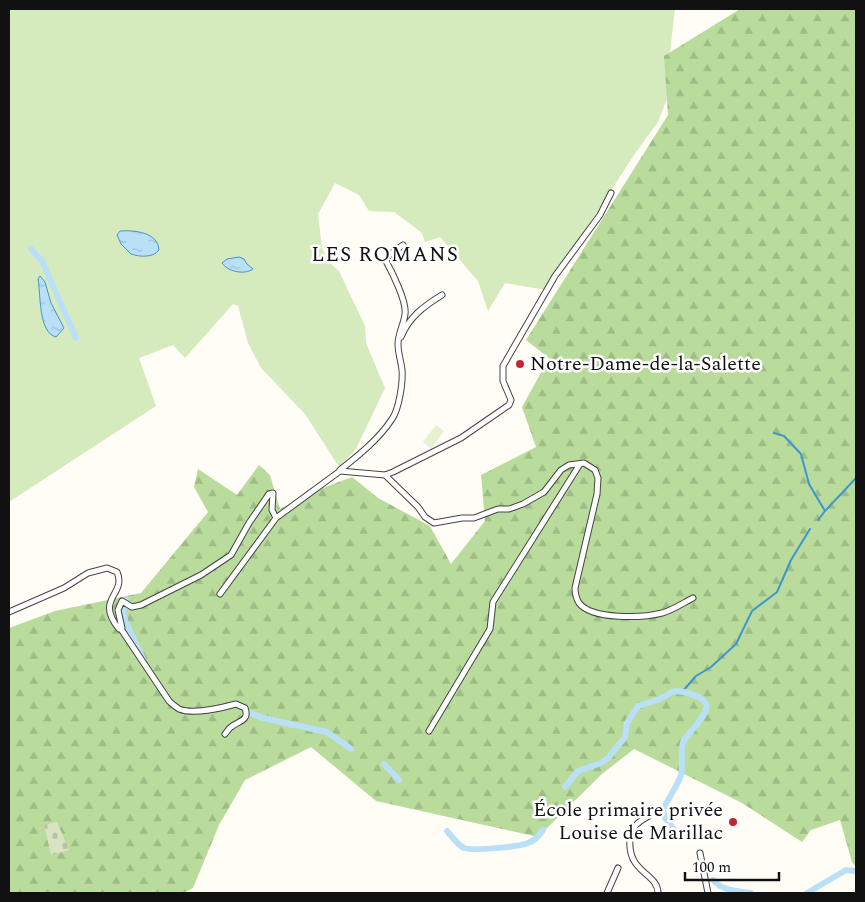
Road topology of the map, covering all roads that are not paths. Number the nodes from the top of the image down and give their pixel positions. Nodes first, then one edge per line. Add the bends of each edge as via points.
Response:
1 (611, 193) dead end
2 (402, 246) dead end
3 (442, 295) dead end
4 (398, 345) junction
5 (580, 464) junction
6 (340, 471) junction
7 (384, 475) junction
8 (276, 518) junction
9 (220, 594) dead end
10 (693, 598) dead end
11 (9, 612) edge
12 (121, 629) junction
13 (429, 731) dead end
14 (225, 734) dead end
15 (649, 816) dead end
16 (700, 853) dead end
17 (618, 868) dead end
18 (607, 893) edge
19 (658, 893) edge
20 (708, 893) edge

1 - 7 street via 600,215 555,276 503,366 503,381 511,400 509,404 461,438
2 - 4 street via 386,261 405,303 406,313
3 - 4 street via 412,317
4 - 6 street via 402,380 393,418 363,452
5 - 7 street via 568,465 544,492 523,504 474,518 434,523
5 - 10 street via 595,470 598,478 575,588 580,604 611,616 647,616 663,613
5 - 13 street via 493,602 490,629
6 - 7 street
6 - 8 street
8 - 9 street
8 - 12 street via 272,510 273,493 249,523 231,555 201,575 141,605 132,607 122,601 118,610
11 - 12 street via 64,588 88,573 107,568 117,572 120,579 109,609 111,618
12 - 14 street via 169,701 178,708 217,709 236,704 245,708 245,719
15 - 19 street via 640,821 631,833 630,850 636,866 653,882
16 - 20 street
17 - 18 street

